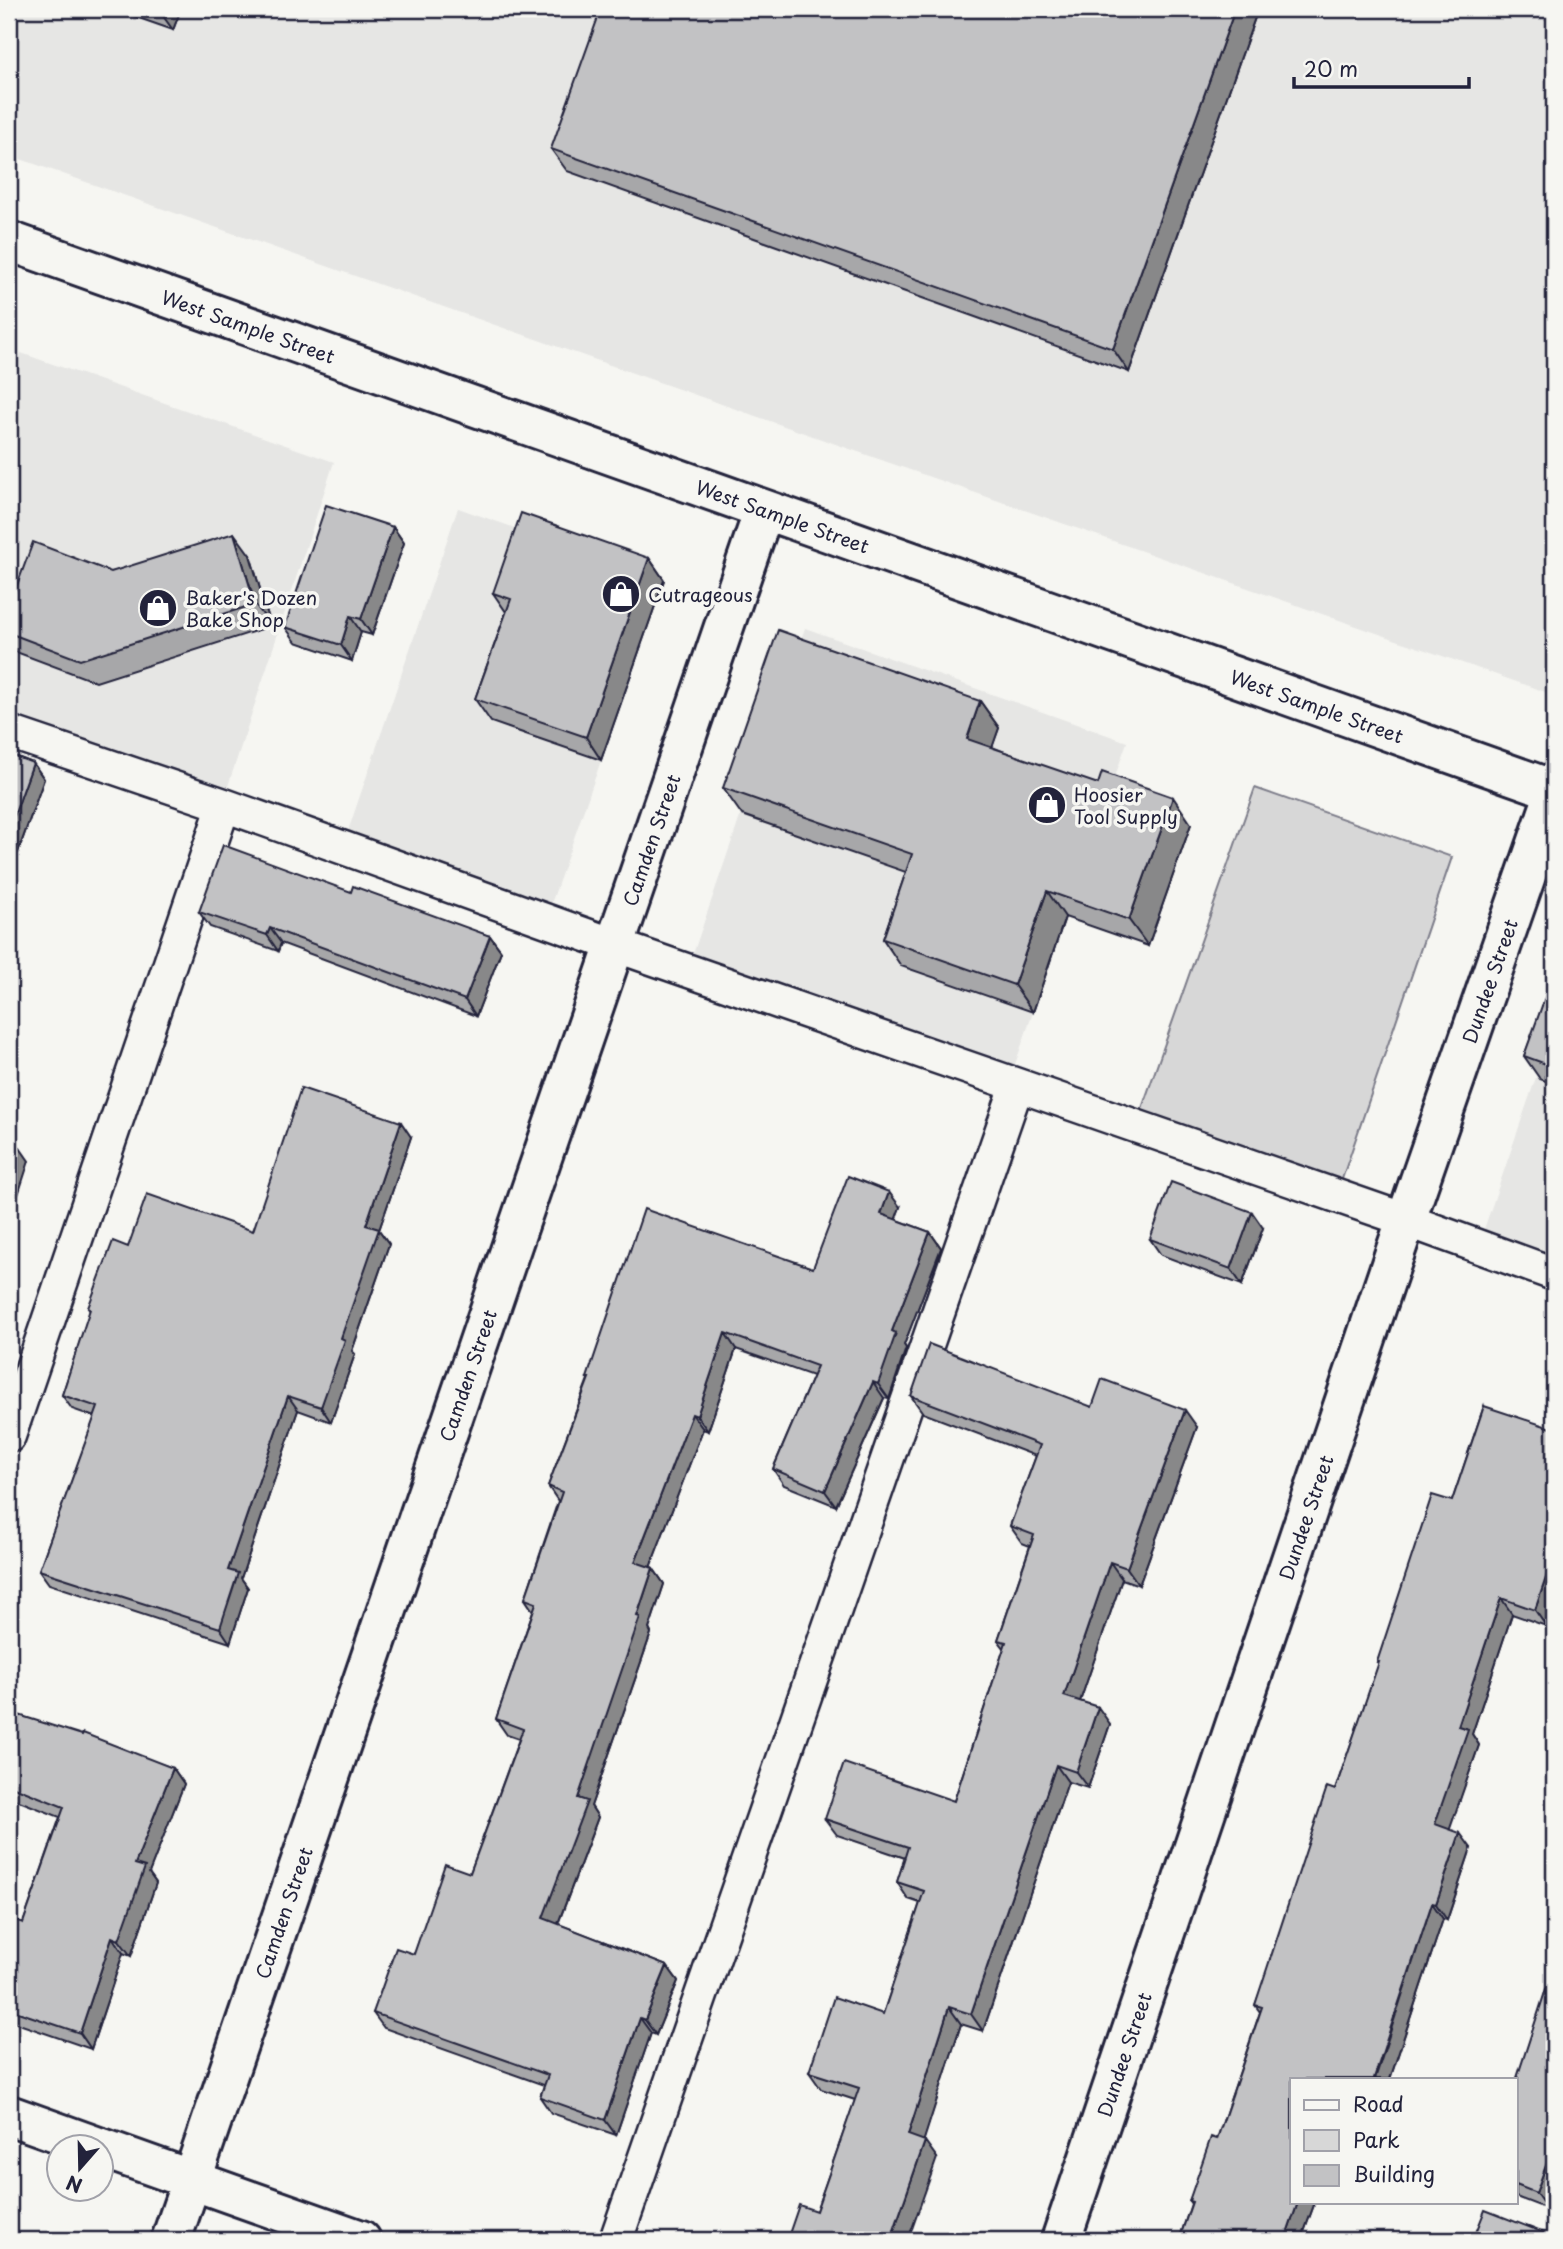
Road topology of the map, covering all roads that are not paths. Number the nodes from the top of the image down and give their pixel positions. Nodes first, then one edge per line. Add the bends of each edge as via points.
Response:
1 (9, 241) edge
2 (764, 510) junction
3 (9, 732) edge
4 (1554, 793) edge
5 (225, 806) junction
6 (617, 946) junction
7 (1017, 1086) junction
8 (1406, 1220) junction
9 (1554, 1274) edge
10 (9, 1436) edge
11 (9, 2115) edge
12 (62, 2134) edge
13 (116, 2153) edge
14 (192, 2179) junction
15 (171, 2240) edge
16 (361, 2240) edge
17 (616, 2240) edge
18 (1061, 2240) edge

1 - 2 street, West Sample Street
2 - 4 street, West Sample Street
2 - 6 street, Camden Street
3 - 5 lane
4 - 8 street, Dundee Street
5 - 6 lane
5 - 10 lane
6 - 7 lane
6 - 14 street, Camden Street
7 - 8 lane
7 - 17 lane
8 - 9 lane
8 - 18 street, Dundee Street
11 - 12 street
13 - 14 street
14 - 15 street, Camden Street
14 - 16 street

